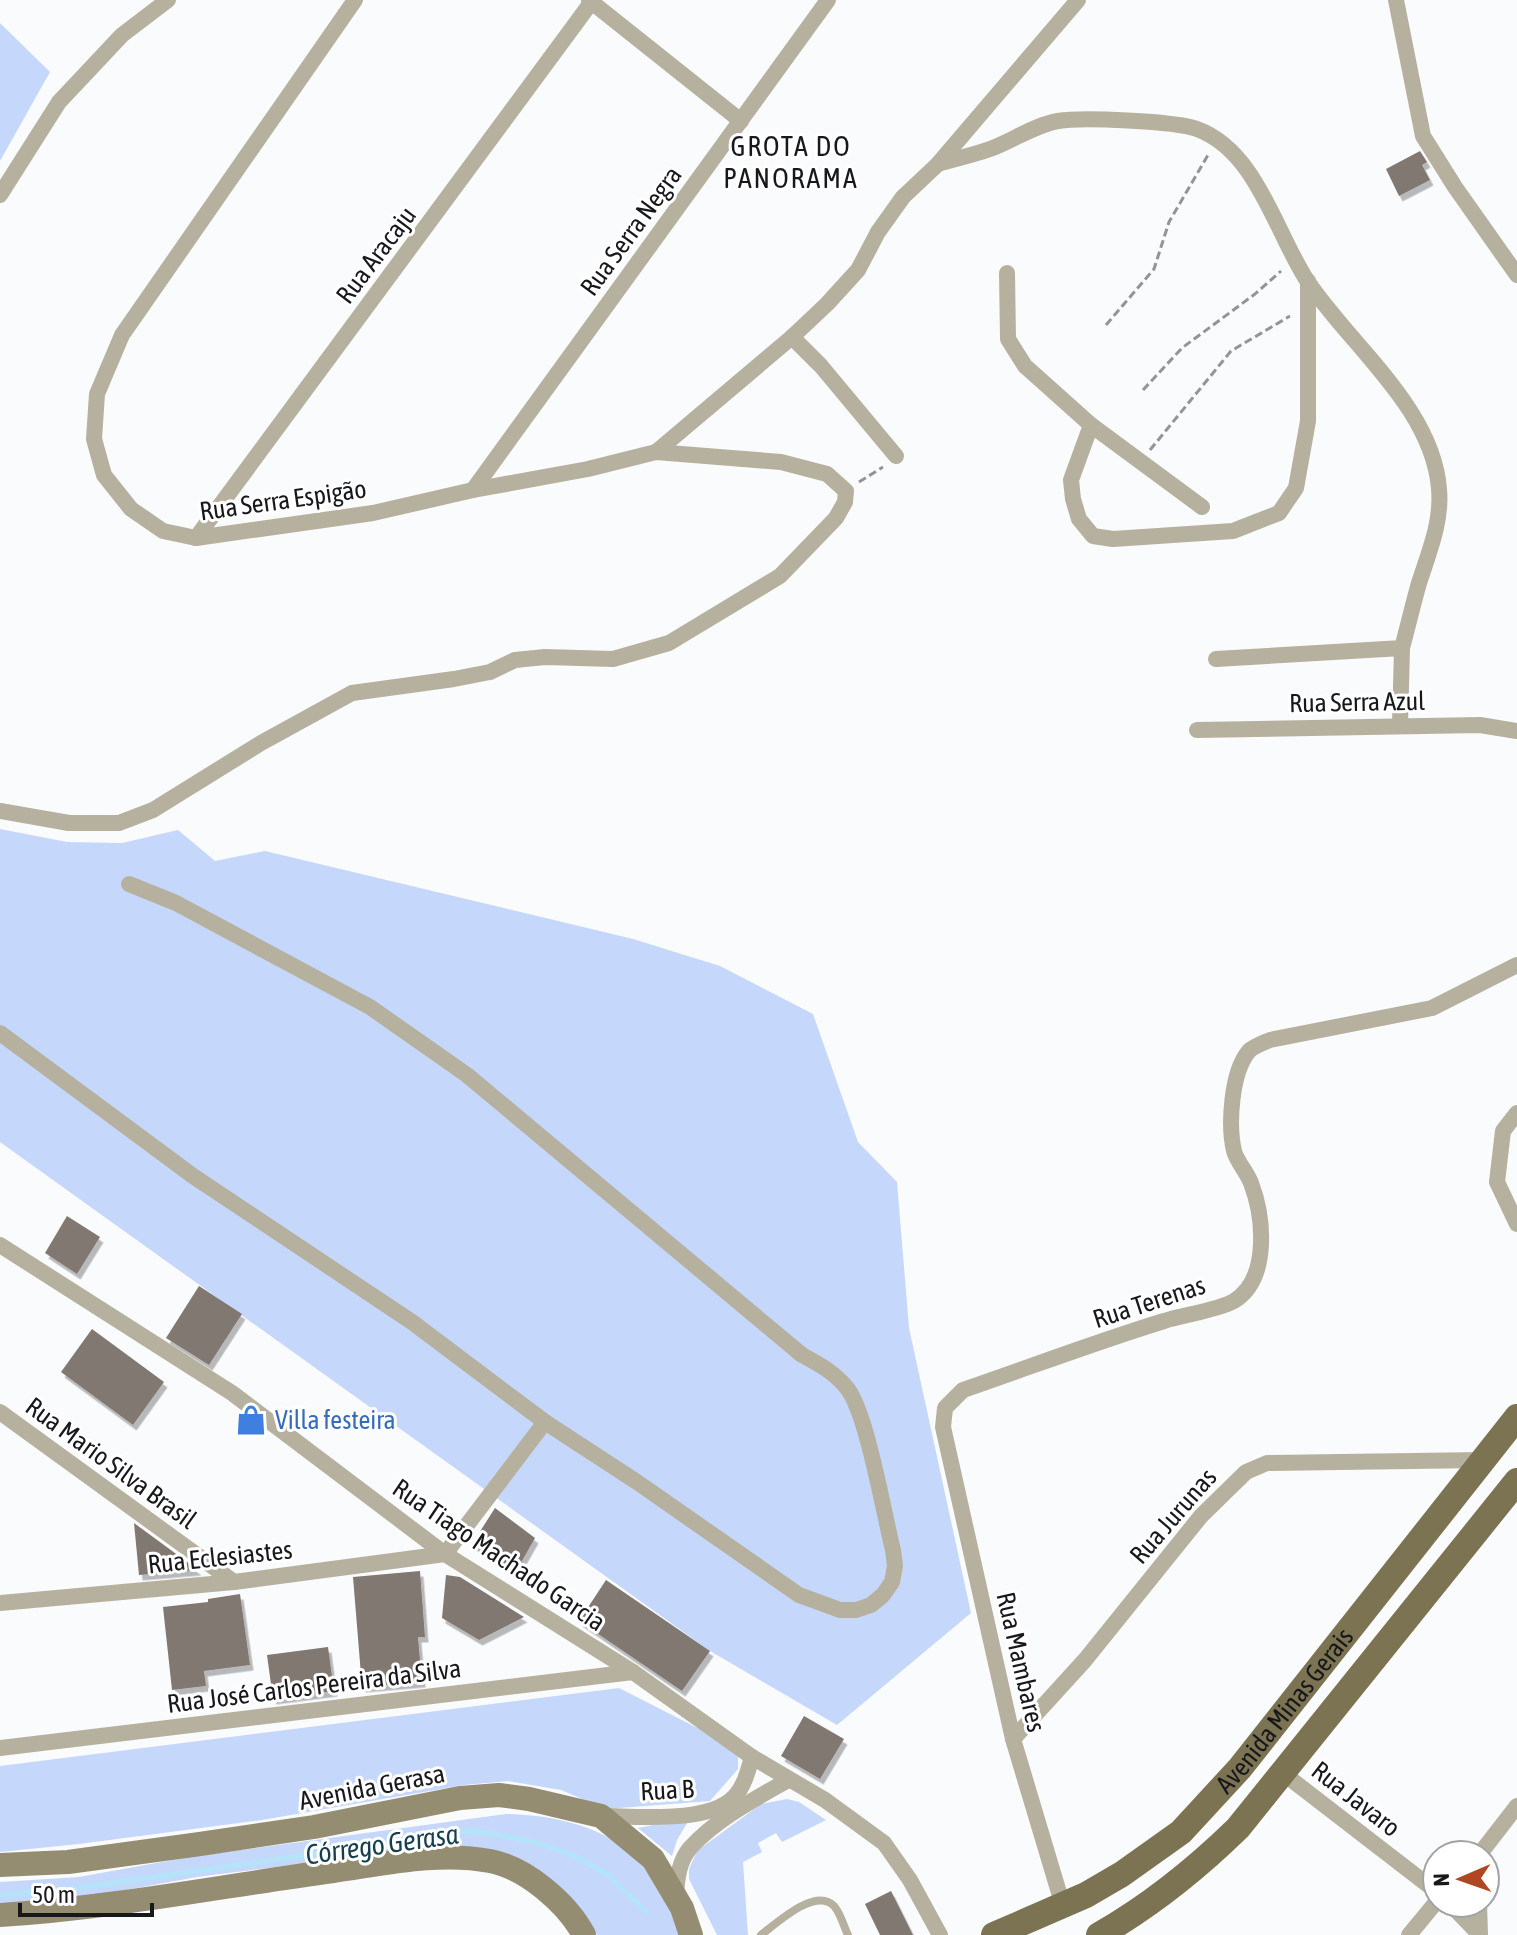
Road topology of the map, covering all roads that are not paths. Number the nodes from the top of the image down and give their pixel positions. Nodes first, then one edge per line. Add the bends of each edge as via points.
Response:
1 (168, 0) edge
2 (355, 0) edge
3 (828, 0) edge
4 (1078, 0) edge
5 (1396, 0) edge
6 (591, 1) edge
7 (741, 121) junction
8 (938, 164) junction
9 (0, 195) edge
10 (1007, 273) dead end
11 (1517, 275) edge
12 (1308, 281) junction
13 (792, 337) junction
14 (1091, 425) junction
15 (656, 452) junction
16 (896, 456) road end
17 (473, 490) junction
18 (1202, 507) dead end
19 (196, 538) junction
20 (1402, 648) junction
21 (1216, 659) dead end
22 (1400, 725) junction
23 (1197, 730) dead end
24 (1517, 731) edge
25 (0, 811) edge
26 (129, 884) dead end
27 (1517, 965) edge
28 (0, 1033) edge
29 (1517, 1113) edge
30 (1517, 1224) edge
31 (0, 1245) edge
32 (0, 1412) edge
33 (1517, 1417) edge
34 (545, 1422) junction
35 (943, 1427) joint
36 (1483, 1460) junction
37 (1517, 1481) edge
38 (445, 1554) junction
39 (234, 1582) junction
40 (0, 1603) edge
41 (633, 1672) junction
42 (1013, 1739) junction
43 (0, 1748) edge
44 (752, 1757) junction
45 (1284, 1774) junction
46 (788, 1780) junction
47 (1517, 1806) edge
48 (601, 1816) junction
49 (1491, 1839) edge
50 (0, 1865) edge
51 (1421, 1880) edge
52 (676, 1895) junction
53 (1063, 1906) junction
54 (0, 1915) edge
55 (1422, 1919) edge
56 (1464, 1919) edge
57 (584, 1935) edge
58 (691, 1935) edge
59 (761, 1935) edge
60 (848, 1935) edge
61 (940, 1935) edge
62 (994, 1935) edge
63 (1099, 1935) edge
64 (1409, 1935) edge
65 (1480, 1935) edge

1 - 9 street via 122,35 59,102
2 - 19 street, Rua Serra Espigão via 122,335 97,394 94,439 104,475 131,509 163,531
3 - 7 street, Rua Serra Negra
4 - 8 street
5 - 11 street via 1423,136
6 - 7 street
6 - 19 street, Rua Aracaju
7 - 17 street, Rua Serra Negra
8 - 12 street via 1057,121 1193,127 1217,137 1237,156
8 - 13 street via 903,197 858,270
10 - 14 street via 1008,339 1025,366
12 - 14 street via 1308,421 1296,488 1279,513 1233,531 1093,536 1079,519 1071,480
12 - 20 street via 1406,404 1432,454 1439,516
13 - 15 street
13 - 16 street
14 - 18 street
15 - 17 street, Rua Serra Espigão
15 - 25 street via 781,462 827,474 846,491 845,502 780,576 669,643 613,659 515,660 490,672 352,693 153,810 119,823 69,823
17 - 19 street, Rua Serra Espigão via 373,513
20 - 21 street
20 - 22 street
22 - 23 street, Rua Serra Azul
22 - 24 street, Rua Serra Azul via 1480,725
26 - 34 street via 176,903 370,1007 467,1075 802,1355 828,1369 849,1390 859,1412 893,1550 892,1582 871,1605 856,1610 840,1610 799,1595
27 - 35 street, Rua Terenas via 1432,1008 1270,1040 1250,1049 1236,1080 1232,1117 1235,1151 1251,1184 1261,1226 1254,1280 1234,1301 963,1390 945,1408
28 - 34 street via 193,1176 412,1322
29 - 30 street via 1503,1131 1497,1182
31 - 38 street, Rua Tiago Machado Garcia via 232,1393
32 - 39 street, Rua Mario Silva Brasil
33 - 36 main road, Avenida Minas Gerais
34 - 38 street
35 - 42 street, Rua Mambares
36 - 42 street, Rua Jurunas via 1267,1463 1246,1472 1201,1516 1085,1660
36 - 53 main road, Avenida Minas Gerais via 1205,1808 1122,1874
37 - 45 main road, Avenida Minas Gerais
38 - 39 street, Rua Eclesiastes
38 - 41 street, Rua Tiago Machado Garcia
39 - 40 street, Rua Eclesiastes
41 - 43 street, Rua José Carlos Pereira da Silva
41 - 44 street, Rua Tiago Machado Garcia
42 - 53 street, Rua Mambares
44 - 46 street, Rua Tiago Machado Garcia
44 - 48 street, Rua B via 736,1795 707,1812
45 - 51 street, Rua Javaro
45 - 63 main road, Avenida Minas Gerais via 1209,1857
46 - 52 street, Rua B via 689,1849 678,1872
46 - 61 street, Rua Tiago Machado Garcia via 884,1843
47 - 49 street
48 - 50 main road, Avenida Gerasa via 529,1799 473,1797 200,1844 68,1862
48 - 52 main road, Avenida Gerasa via 653,1859
52 - 58 main road, Avenida Gerasa
53 - 62 main road, Avenida Minas Gerais
54 - 57 main road via 404,1861 467,1859 512,1868 559,1903
55 - 64 street
56 - 65 street
59 - 60 lane via 812,1899 835,1906

